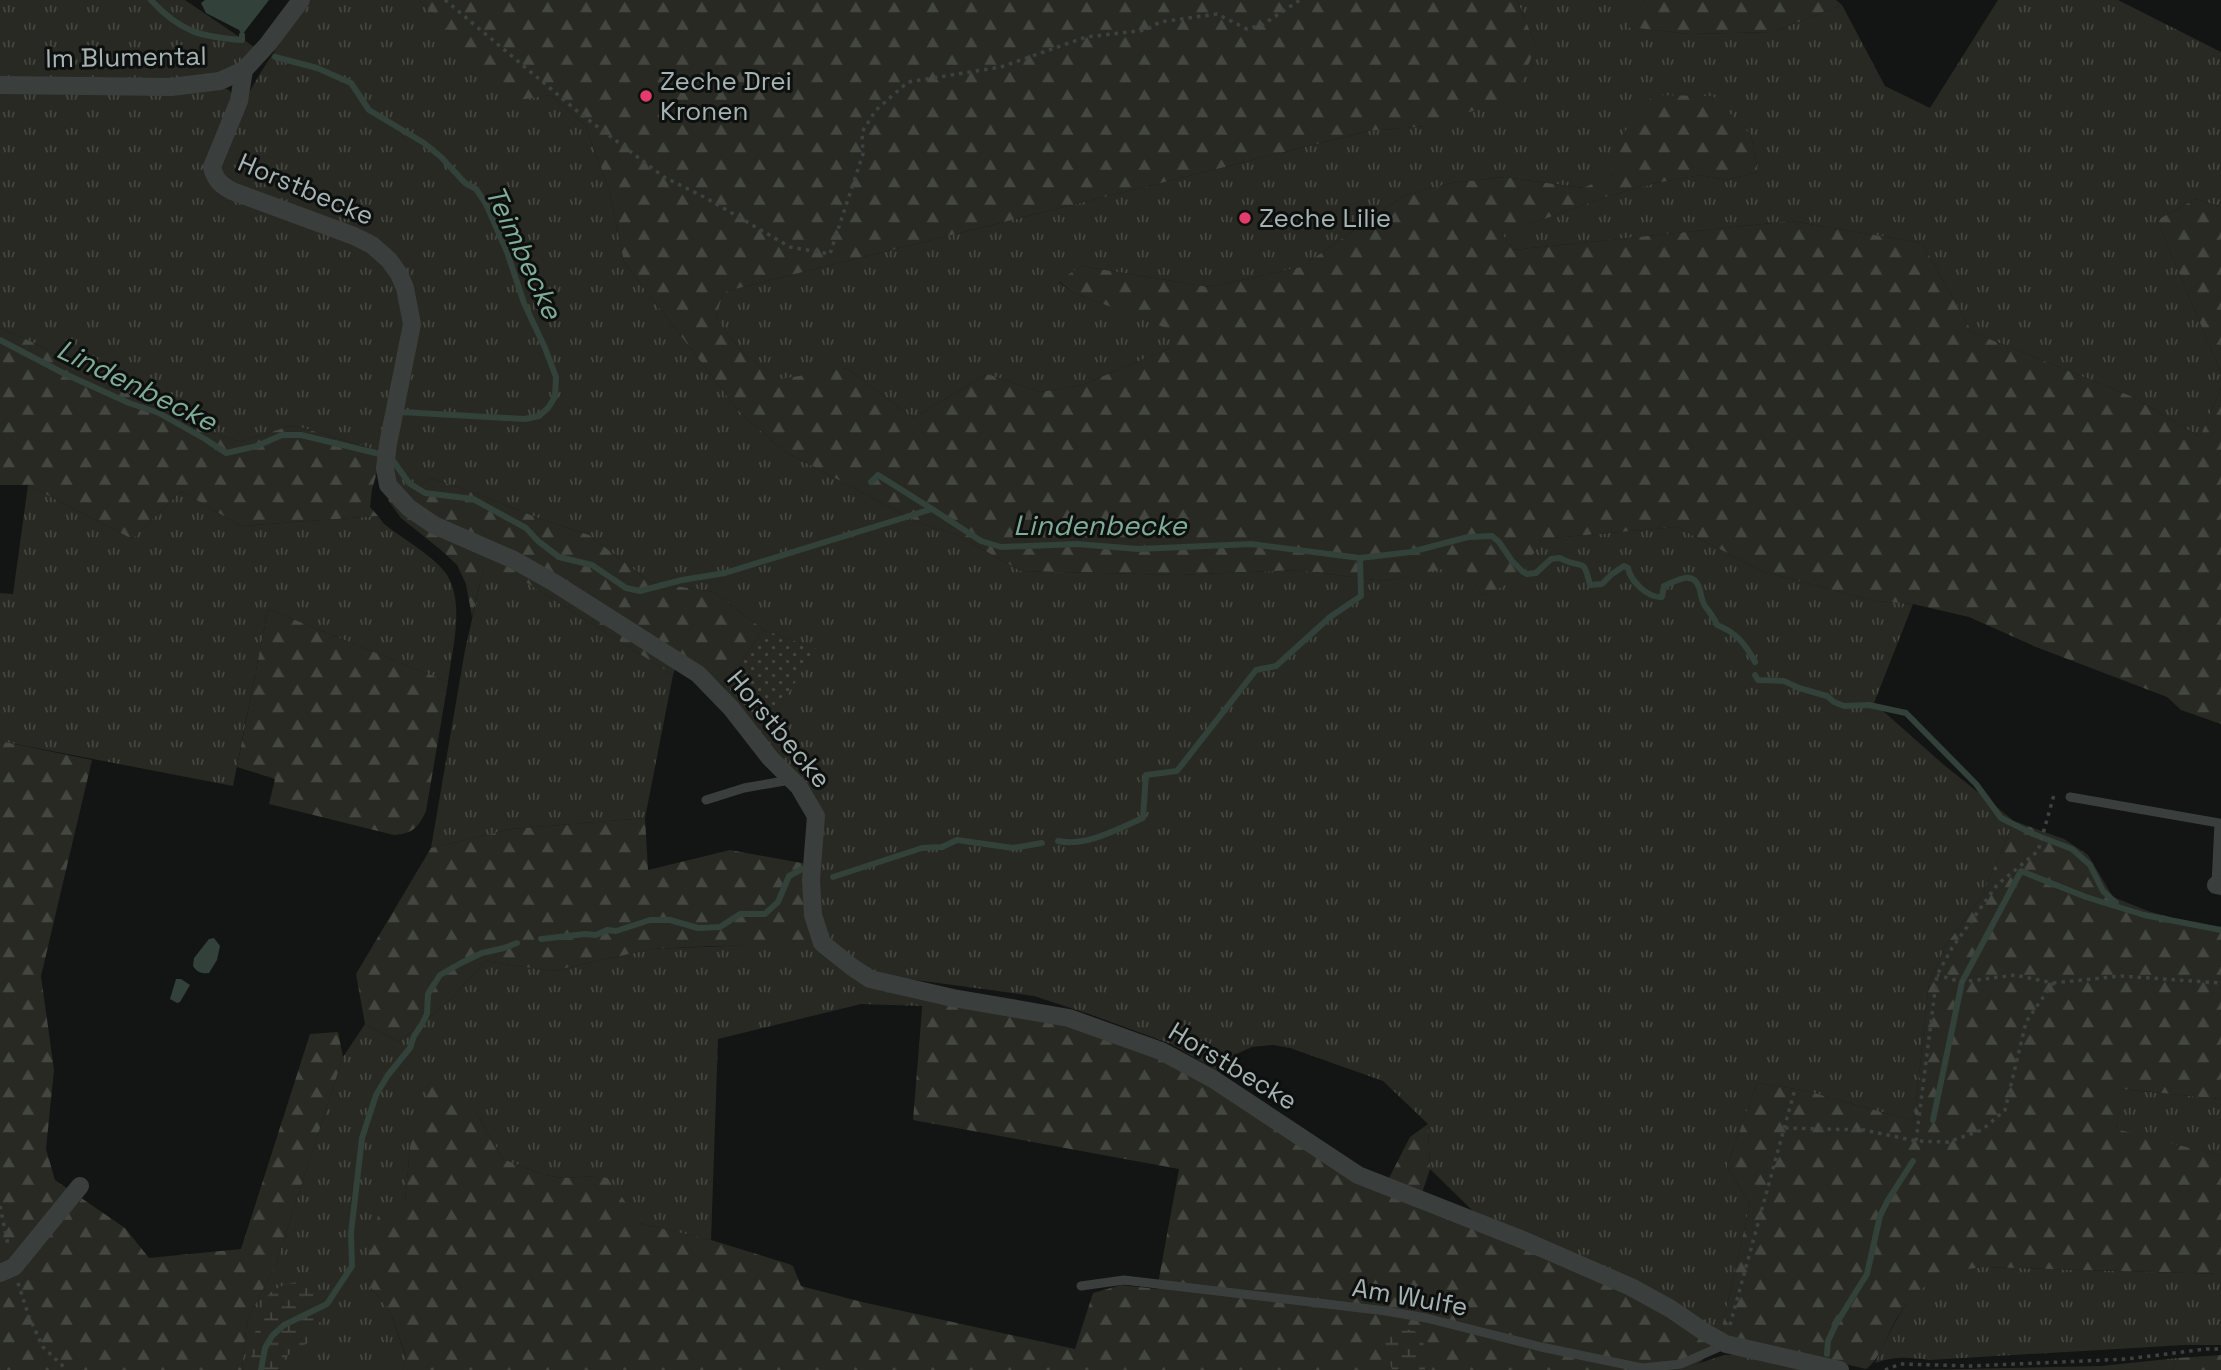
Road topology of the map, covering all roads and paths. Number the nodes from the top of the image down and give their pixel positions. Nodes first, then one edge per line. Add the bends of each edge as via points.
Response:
1 (301, 0) edge
2 (445, 0) edge
3 (1300, 0) edge
4 (244, 70) junction
5 (0, 85) edge
6 (792, 779) junction
7 (2070, 797) joint
8 (706, 800) dead end
9 (2220, 822) edge
10 (2219, 885) edge
11 (1937, 975) junction
12 (2221, 982) edge
13 (2053, 983) junction
14 (1795, 1089) dead end
15 (1785, 1128) junction
16 (1916, 1141) junction
17 (80, 1186) dead end
18 (0, 1206) edge
19 (7, 1270) edge
20 (1081, 1286) dead end
21 (1726, 1344) junction
22 (2221, 1349) edge
23 (67, 1370) edge
24 (1840, 1370) edge
25 (1885, 1370) edge

1 - 4 street, Im Blumental
2 - 3 path via 664,177 790,247 830,254 863,154 862,132 876,110 908,82 1001,67 1086,37 1146,30 1160,22 1217,13 1247,29 1262,25
4 - 5 street, Im Blumental via 220,81 171,86
4 - 6 street, Horstbecke via 239,100 212,167 214,176 232,191 372,245 389,260 405,288 412,324 388,444 388,485 434,525 524,566 698,674
6 - 8 lane
6 - 21 street, Horstbecke via 816,816 811,880 813,915 822,943 870,979 1069,1018 1161,1051 1213,1079 1358,1175 1631,1287
7 - 9 lane
7 - 11 path via 2055,794 2038,851 1997,885
9 - 10 lane
11 - 13 path via 1962,982 2015,975
11 - 16 path
12 - 13 path via 2121,976
13 - 16 path via 2026,1022 2005,1110 1982,1130 1948,1142
14 - 15 path
15 - 16 path via 1864,1130
15 - 21 path
17 - 19 street
18 - 19 path
19 - 23 path via 43,1347
20 - 21 lane, Am Wulfe via 1124,1280 1386,1311 1642,1368 1681,1364
21 - 24 street, Horstbecke
22 - 25 path via 2101,1360 1900,1364

